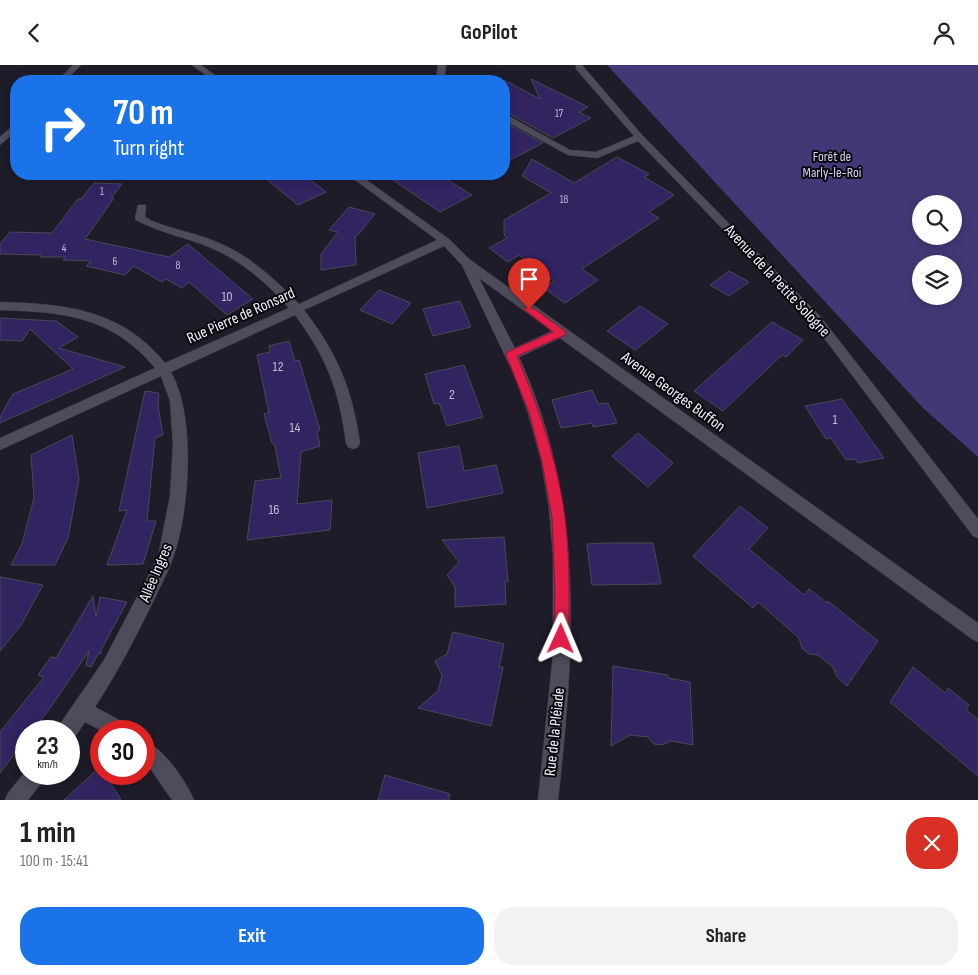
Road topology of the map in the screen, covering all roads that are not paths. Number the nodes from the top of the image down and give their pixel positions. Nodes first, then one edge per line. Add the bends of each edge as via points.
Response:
1 (77, 65) edge
2 (196, 65) edge
3 (578, 67) dead end
4 (67, 75) edge
5 (210, 75) edge
6 (510, 120) edge
7 (10, 132) edge
8 (639, 137) junction
9 (0, 142) edge
10 (360, 180) edge
11 (142, 207) dead end
12 (445, 241) junction
13 (465, 262) junction
14 (0, 306) edge
15 (296, 311) junction
16 (561, 332) junction
17 (511, 355) junction
18 (162, 369) junction
19 (353, 443) dead end
20 (0, 445) edge
21 (978, 531) edge
22 (977, 630) edge
23 (83, 710) junction
24 (75, 720) edge
25 (101, 720) edge
26 (155, 759) edge
27 (27, 785) edge
28 (15, 800) edge
29 (184, 800) edge
30 (548, 800) edge

1 - 4 street
2 - 5 street
3 - 8 street, Avenue de la Petite Sologne
6 - 8 street via 568,152 597,155
7 - 9 street
8 - 21 street, Avenue de la Petite Sologne via 816,319
10 - 12 street, Avenue Georges Buffon
11 - 15 street via 140,218 156,228 188,236 239,257 258,271
12 - 13 street, Avenue Georges Buffon
12 - 15 street, Rue Pierre de Ronsard
13 - 16 street, Avenue Georges Buffon
13 - 17 street, Rue de la Pléiade
14 - 18 street, Allée Ingres via 54,308 108,323 151,354
15 - 18 street, Rue Pierre de Ronsard
15 - 19 street via 318,338 334,367 346,401
16 - 17 street
16 - 22 street, Avenue Georges Buffon
17 - 30 street, Rue de la Pléiade via 535,412 559,517 561,671
18 - 20 street, Rue Pierre de Ronsard
18 - 23 street, Allée Ingres via 172,386 179,417 177,511 166,557 126,639
23 - 24 street, Allée Ingres
23 - 25 street
26 - 29 street
27 - 28 street

